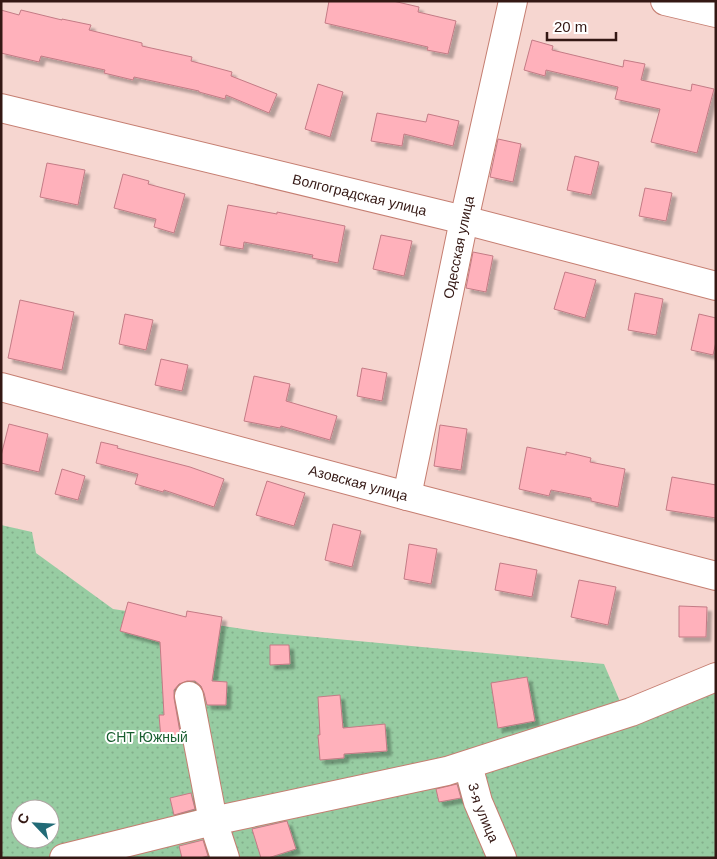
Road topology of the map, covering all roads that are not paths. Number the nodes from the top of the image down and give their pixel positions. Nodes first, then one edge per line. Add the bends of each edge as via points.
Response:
1 (514, 1) edge
2 (665, 1) edge
3 (716, 13) edge
4 (1, 108) edge
5 (464, 220) junction
6 (716, 286) edge
7 (1, 387) edge
8 (407, 496) junction
9 (716, 576) edge
10 (716, 677) edge
11 (189, 696) dead end
12 (468, 765) junction
13 (213, 821) junction
14 (64, 858) edge
15 (225, 858) edge
16 (502, 858) edge

1 - 5 street, Одесская улица
2 - 3 street
4 - 5 street, Волгоградская улица
5 - 6 street, Волгоградская улица
5 - 8 street, Одесская улица
7 - 8 street, Азовская улица
8 - 9 street, Азовская улица
10 - 12 street via 631,712
11 - 13 street
12 - 13 street
12 - 16 street, 3-я улица via 478,802
13 - 14 street
13 - 15 street

